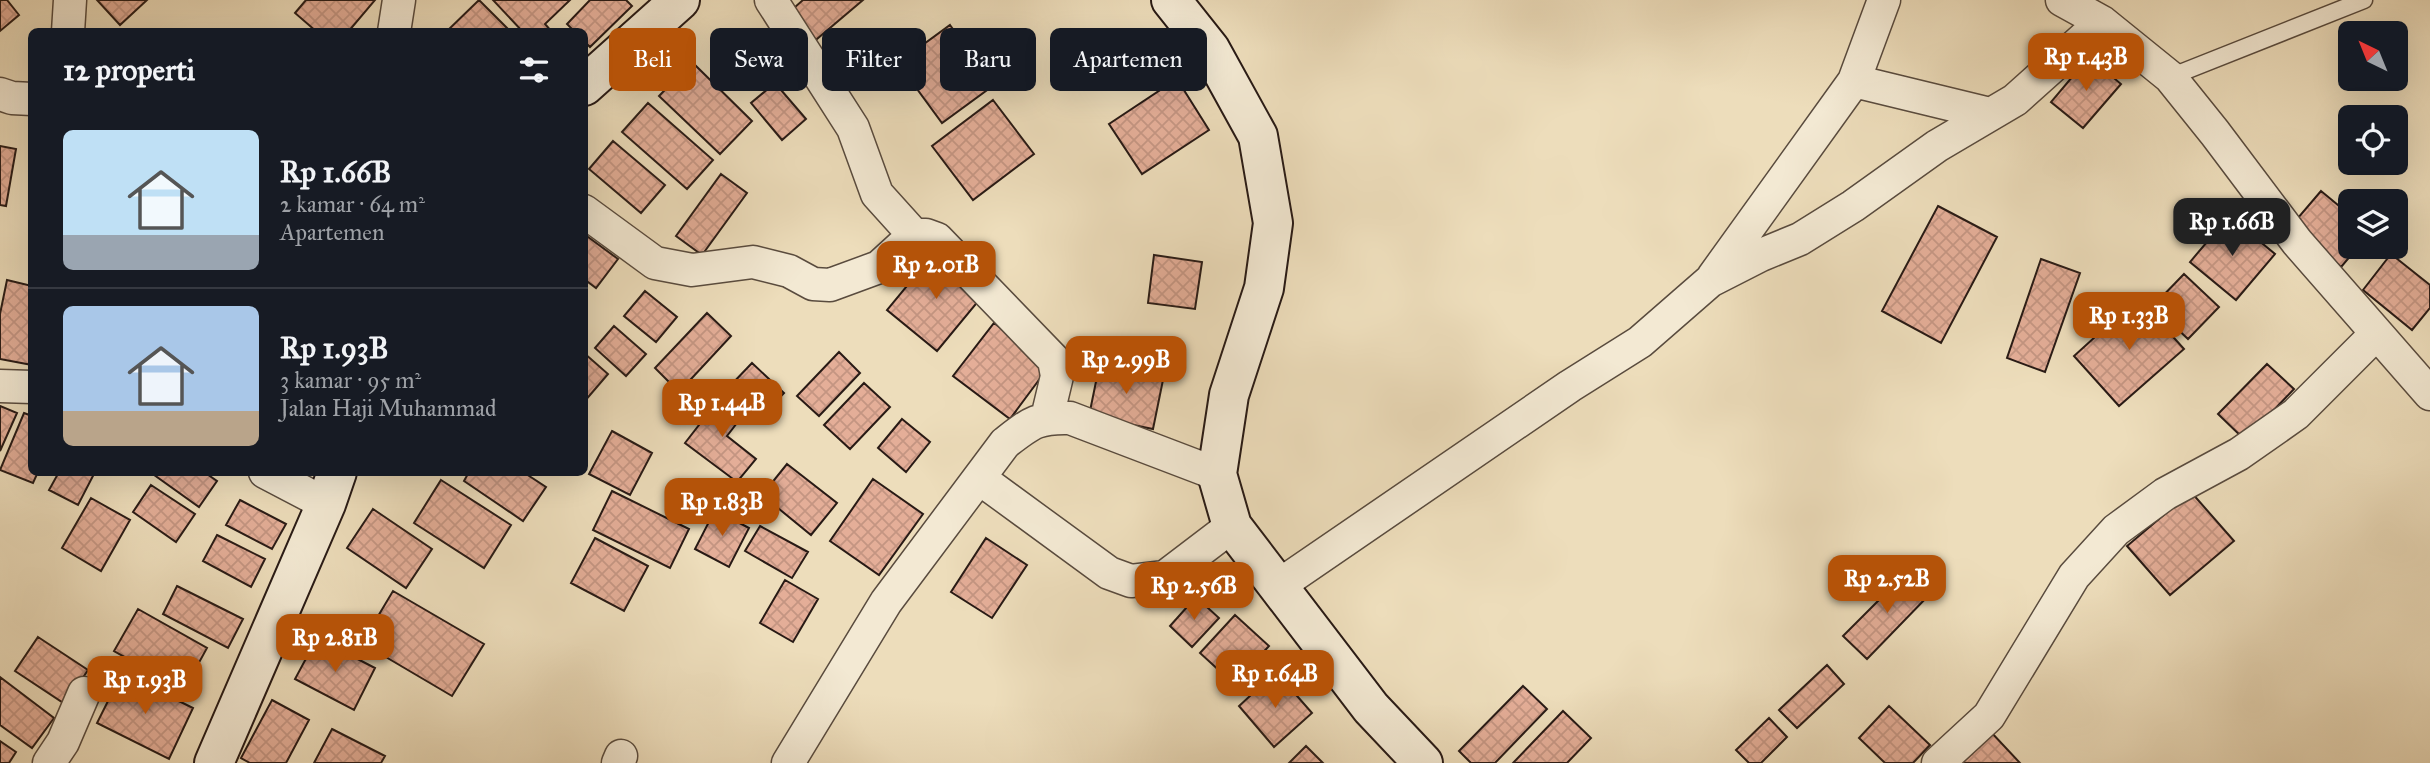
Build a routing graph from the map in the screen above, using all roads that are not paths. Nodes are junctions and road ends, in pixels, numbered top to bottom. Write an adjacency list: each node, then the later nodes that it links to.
1 (70, 0): 10 (street)
2 (399, 0): 11 (street)
3 (680, 0): 14 (street)
4 (771, 0): 19 (street)
5 (1171, 0): 26 (street)
6 (1884, 0): 13 (street)
7 (2062, 0): 9 (street)
8 (2364, 0): 12 (lane)
9 (2102, 22): 12 (street); 17 (street)
10 (68, 28)
11 (395, 28)
12 (2170, 77): 21 (street)
13 (1854, 81): 17 (street); 20 (street)
14 (588, 82)
15 (0, 94): 16 (street)
16 (28, 100)
17 (1990, 114): 20 (street)
18 (588, 214): 19 (street)
19 (914, 235): 25 (street)
20 (1710, 281): 31 (street)
21 (2376, 334): 24 (street); 37 (street)
22 (0, 386): 23 (street)
23 (28, 387)
24 (2430, 394)
25 (1047, 418): 26 (street); 28 (street)
26 (1217, 474): 30 (street)
27 (282, 476): 29 (street)
28 (979, 478): 30 (street); 35 (street)
29 (331, 488): 34 (street)
30 (1232, 526): 31 (street)
31 (1278, 586): 36 (street)
32 (84, 693): 33 (street)
33 (49, 763)
34 (214, 763)
35 (788, 763)
36 (1423, 763)
37 (1938, 763)

